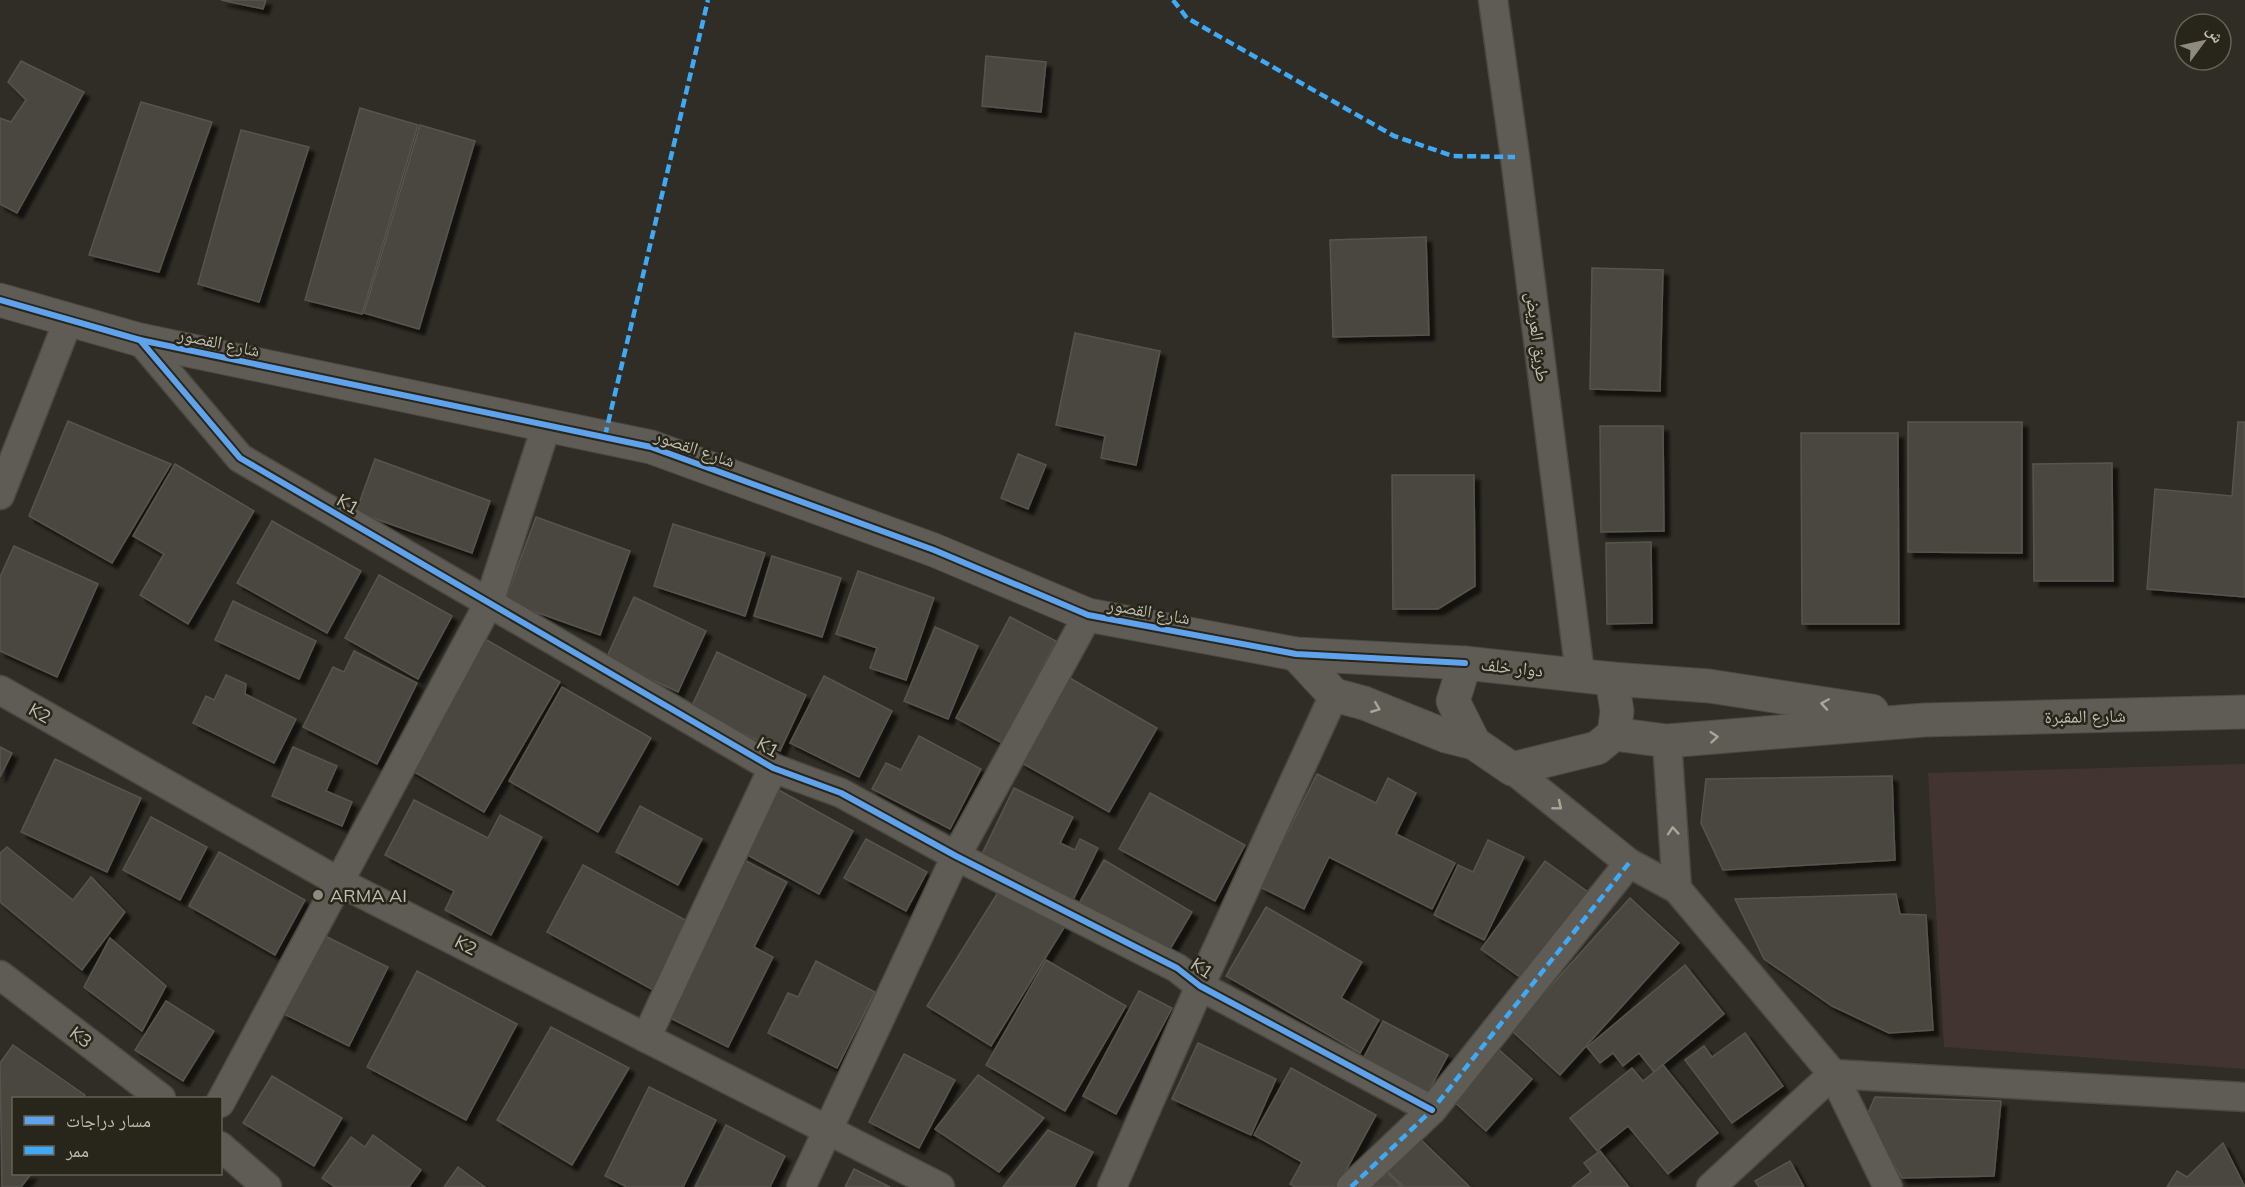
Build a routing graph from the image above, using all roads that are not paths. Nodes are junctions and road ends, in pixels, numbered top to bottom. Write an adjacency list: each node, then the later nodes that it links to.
1 (1493, 0): 11 (street, طريق العريض)
2 (0, 300): 3 (street, شارع القصور)
3 (68, 321): 4 (street, شارع القصور); 6 (street)
4 (140, 340): 5 (street, شارع القصور); 7 (street, K1)
5 (546, 427): 7 (street); 8 (street, شارع القصور)
6 (0, 495)
7 (489, 603): 20 (street, K1); 24 (street)
8 (1088, 615): 9 (street, شارع القصور); 22 (street)
9 (1296, 654): 10 (street, شارع القصور); 14 (street)
10 (1464, 663): 11 (street, دوار خلف); 19 (street, دوار خلف)
11 (1580, 674): 12 (street, دوار خلف)
12 (1612, 679): 16 (street, دوار خلف, one-way to 12); 17 (street)
13 (0, 690): 24 (street, K2)
14 (1334, 695): 19 (street, one-way to 19); 27 (street)
15 (2245, 712): 16 (street, شارع المقبرة)
16 (1924, 720): 18 (street, one-way to 16)
17 (1614, 734): 18 (street); 21 (street)
18 (1667, 741): 25 (street, one-way to 18)
19 (1474, 743): 21 (street, دوار خلف)
20 (773, 768): 22 (street, K1); 28 (street)
21 (1512, 769): 23 (street, one-way to 23)
22 (956, 856): 27 (street, K1); 34 (street)
23 (1629, 863): 25 (street); 33 (street)
24 (339, 882): 28 (street, K2); 32 (street)
25 (1677, 889): 29 (street)
26 (0, 975): 30 (street, K3)
27 (1200, 986): 33 (street, K1); 39 (street)
28 (646, 1038): 34 (street, K2)
29 (1833, 1074): 31 (street); 41 (street); 42 (street)
30 (160, 1097)
31 (2245, 1097)
32 (222, 1099)
33 (1432, 1110): 40 (street)
34 (830, 1130): 37 (street); 38 (street, K2)
35 (222, 1148): 36 (street)
36 (267, 1187)
37 (801, 1187)
38 (940, 1187)
39 (1112, 1187)
40 (1351, 1187)
41 (1711, 1187)
42 (1888, 1187)

